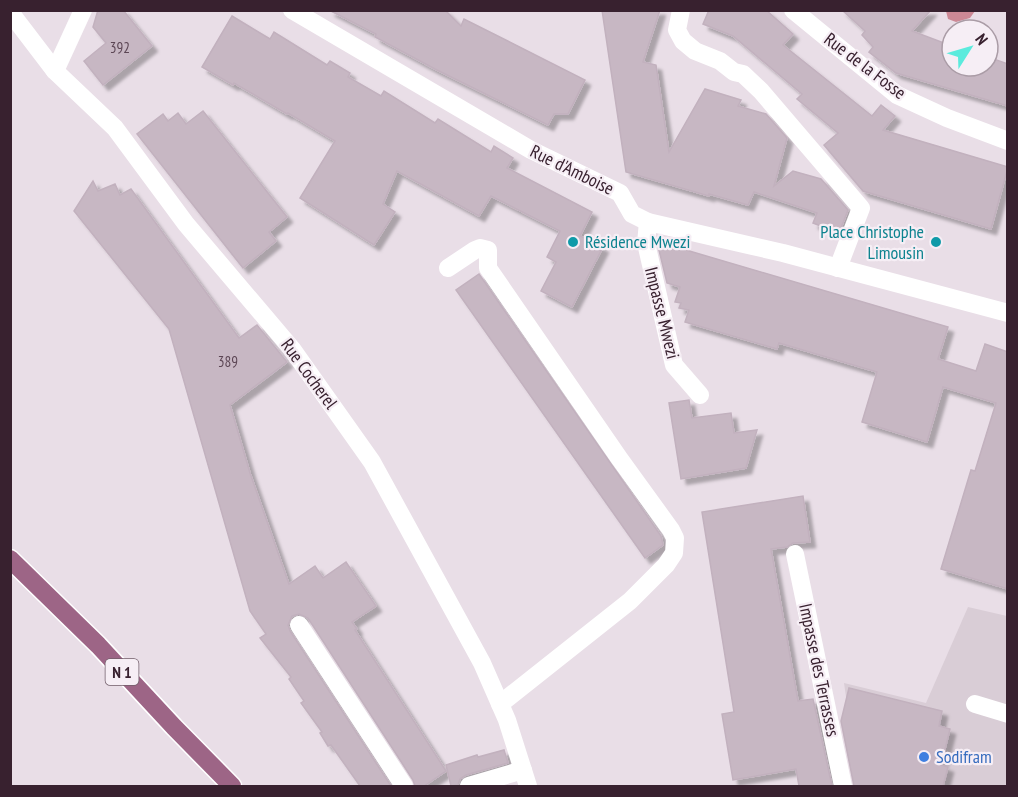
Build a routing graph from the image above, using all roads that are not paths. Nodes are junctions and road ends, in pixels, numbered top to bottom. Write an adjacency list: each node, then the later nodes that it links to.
1 (83, 10): 6 (street)
2 (292, 10): 8 (street, Rue d'Amboise)
3 (681, 10): 10 (street)
4 (793, 10): 7 (street, Rue de la Fosse)
5 (10, 12): 6 (street, Rue Cocherel)
6 (55, 71): 16 (street, Rue Cocherel)
7 (1008, 141)
8 (648, 222): 10 (street, Rue d'Amboise); 12 (street, Impasse Mwezi)
9 (448, 268): 16 (street)
10 (838, 268): 11 (street, Rue d'Amboise)
11 (1008, 313)
12 (700, 395)
13 (795, 554): 23 (street, Impasse des Terrasses)
14 (10, 559): 20 (main road, N 1)
15 (299, 625): 21 (street)
16 (500, 704): 19 (street, Rue Cocherel)
17 (975, 704): 18 (street)
18 (1008, 714)
19 (526, 778): 22 (street)
20 (232, 786)
21 (404, 786)
22 (469, 786)
23 (843, 786)

